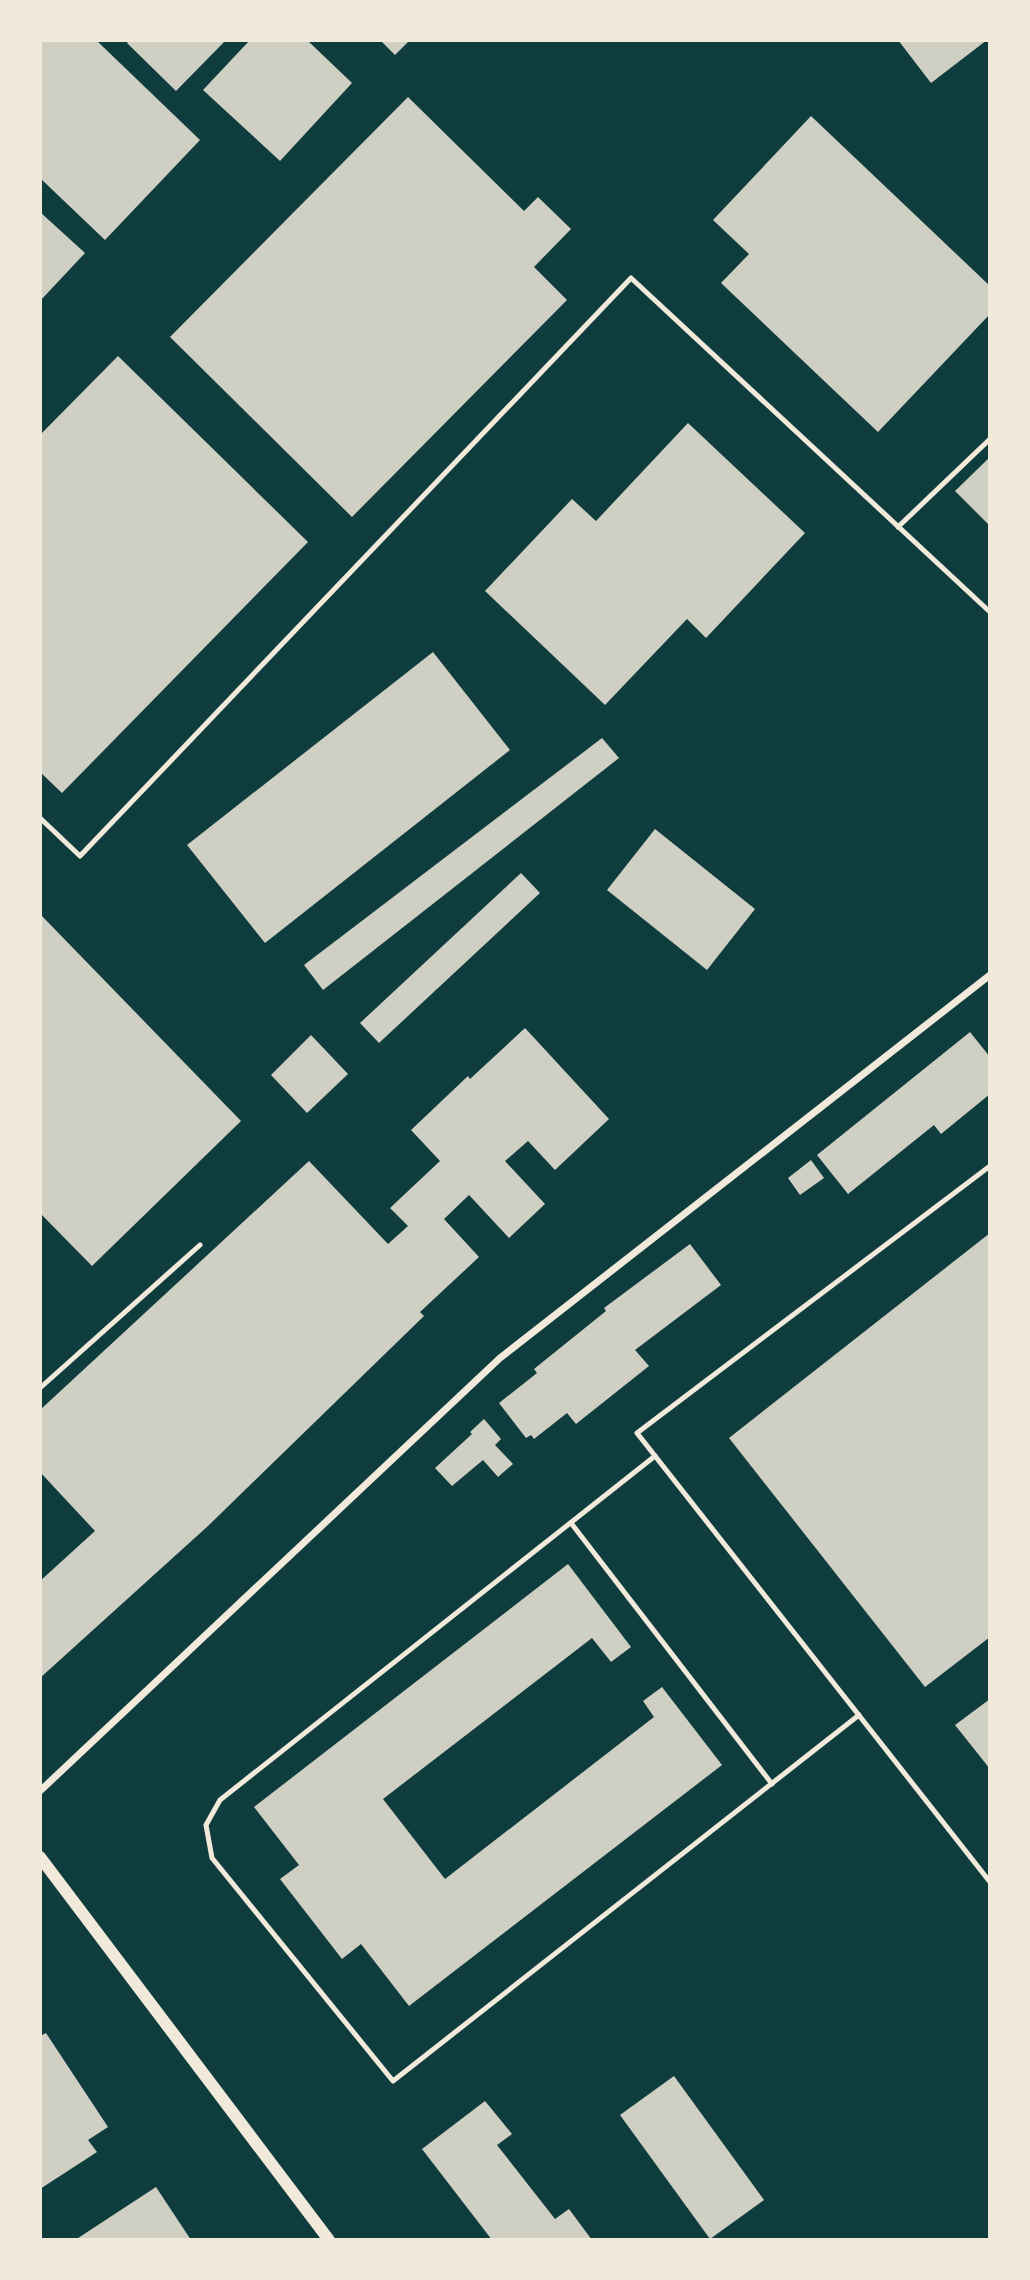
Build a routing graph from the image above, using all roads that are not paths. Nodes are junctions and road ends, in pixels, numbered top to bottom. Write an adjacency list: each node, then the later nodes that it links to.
1 (990, 439): 2 (lane)
2 (898, 527): 3 (lane); 4 (lane)
3 (990, 612)
4 (40, 818)
5 (990, 975): 13 (street)
6 (990, 1166): 9 (lane)
7 (200, 1245): 8 (lane)
8 (40, 1388)
9 (655, 1456): 10 (lane); 11 (lane)
10 (571, 1523): 12 (lane); 12 (lane)
11 (859, 1715): 12 (lane); 15 (lane)
12 (772, 1784)
13 (40, 1791)
14 (40, 1857): 16 (street)
15 (990, 1882)
16 (328, 2240)

